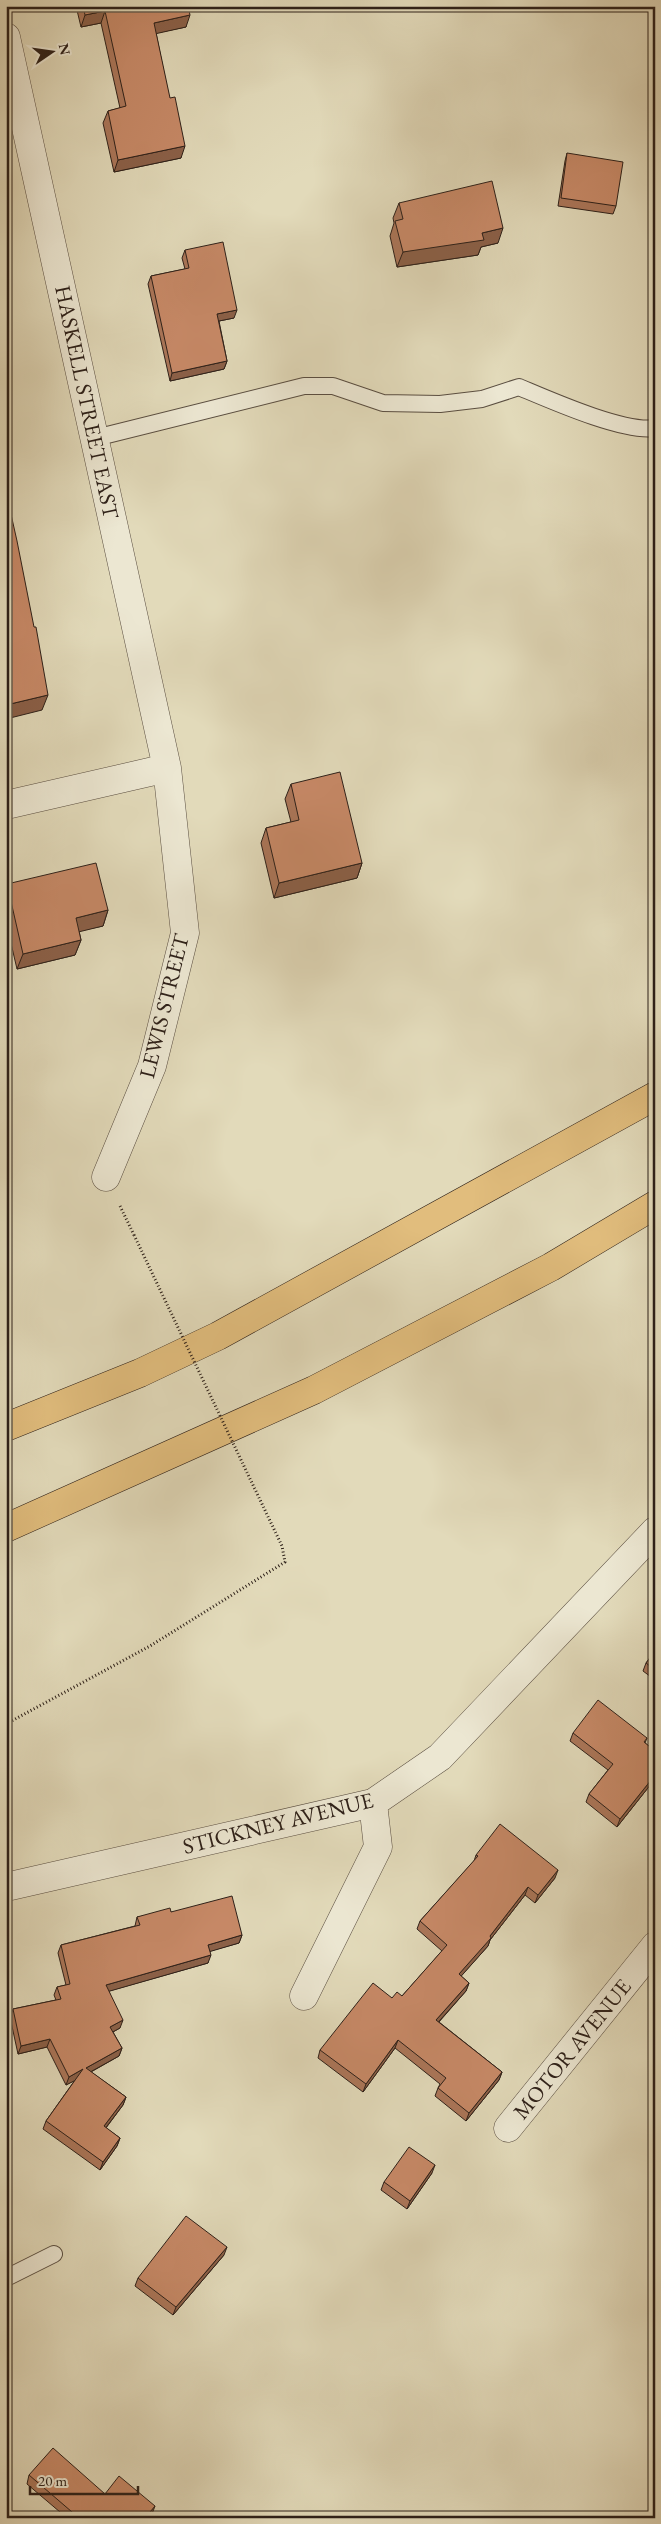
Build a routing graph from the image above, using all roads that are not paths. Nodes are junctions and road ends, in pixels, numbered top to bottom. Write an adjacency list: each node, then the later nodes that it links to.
1 (6, 37): 3 (street, HASKELL STREET EAST)
2 (655, 428): 3 (lane)
3 (95, 438): 4 (street, HASKELL STREET EAST)
4 (167, 768): 5 (street); 7 (street, LEWIS STREET)
5 (6, 805)
6 (655, 1096): 9 (highway)
7 (106, 1177)
8 (655, 1205): 10 (highway)
9 (6, 1427)
10 (6, 1528)
11 (655, 1531): 12 (street, STICKNEY AVENUE)
12 (373, 1804): 13 (street, STICKNEY AVENUE); 15 (street)
13 (6, 1887)
14 (655, 1946): 16 (street, MOTOR AVENUE)
15 (304, 1996)
16 (508, 2128)
17 (54, 2254): 18 (lane)
18 (6, 2278)

